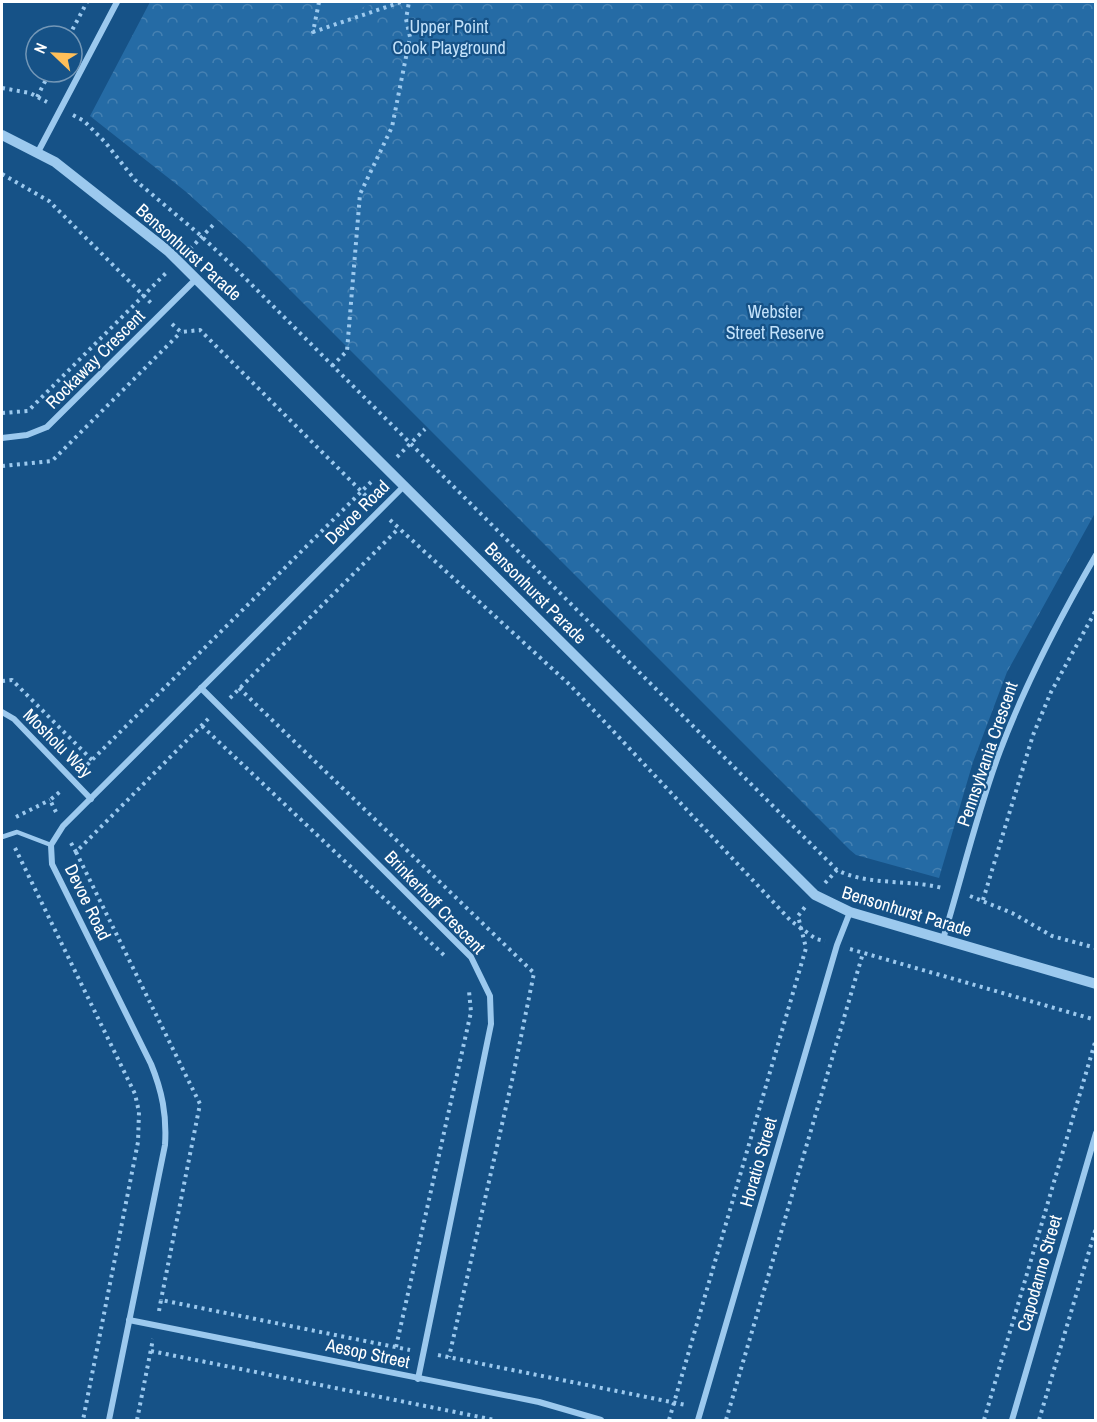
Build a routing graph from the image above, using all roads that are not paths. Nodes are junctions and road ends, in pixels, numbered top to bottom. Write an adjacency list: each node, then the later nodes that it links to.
1 (117, 2): 3 (street)
2 (2, 135): 3 (street, Bensonhurst Parade)
3 (38, 152): 4 (street, Bensonhurst Parade)
4 (197, 278): 5 (street, Rockaway Crescent); 6 (street, Bensonhurst Parade)
5 (2, 438)
6 (405, 485): 8 (street, Devoe Road); 13 (street, Bensonhurst Parade)
7 (1095, 555): 14 (street, Pennsylvania Crescent)
8 (201, 688): 10 (street, Devoe Road); 18 (street, Brinkerhoff Crescent)
9 (2, 712): 10 (street, Mosholu Way)
10 (91, 799): 12 (street, Devoe Road)
11 (2, 837): 12 (lane)
12 (51, 845): 17 (street, Devoe Road)
13 (850, 912): 14 (street, Bensonhurst Parade); 21 (street, Horatio Street)
14 (943, 939): 15 (street, Bensonhurst Parade)
15 (1095, 984)
16 (1095, 1133): 22 (street, Capodanno Street)
17 (129, 1320): 18 (street, Aesop Street); 19 (street, Devoe Road)
18 (418, 1378): 20 (street, Aesop Street)
19 (109, 1420)
20 (601, 1420)
21 (699, 1420)
22 (1012, 1420)

